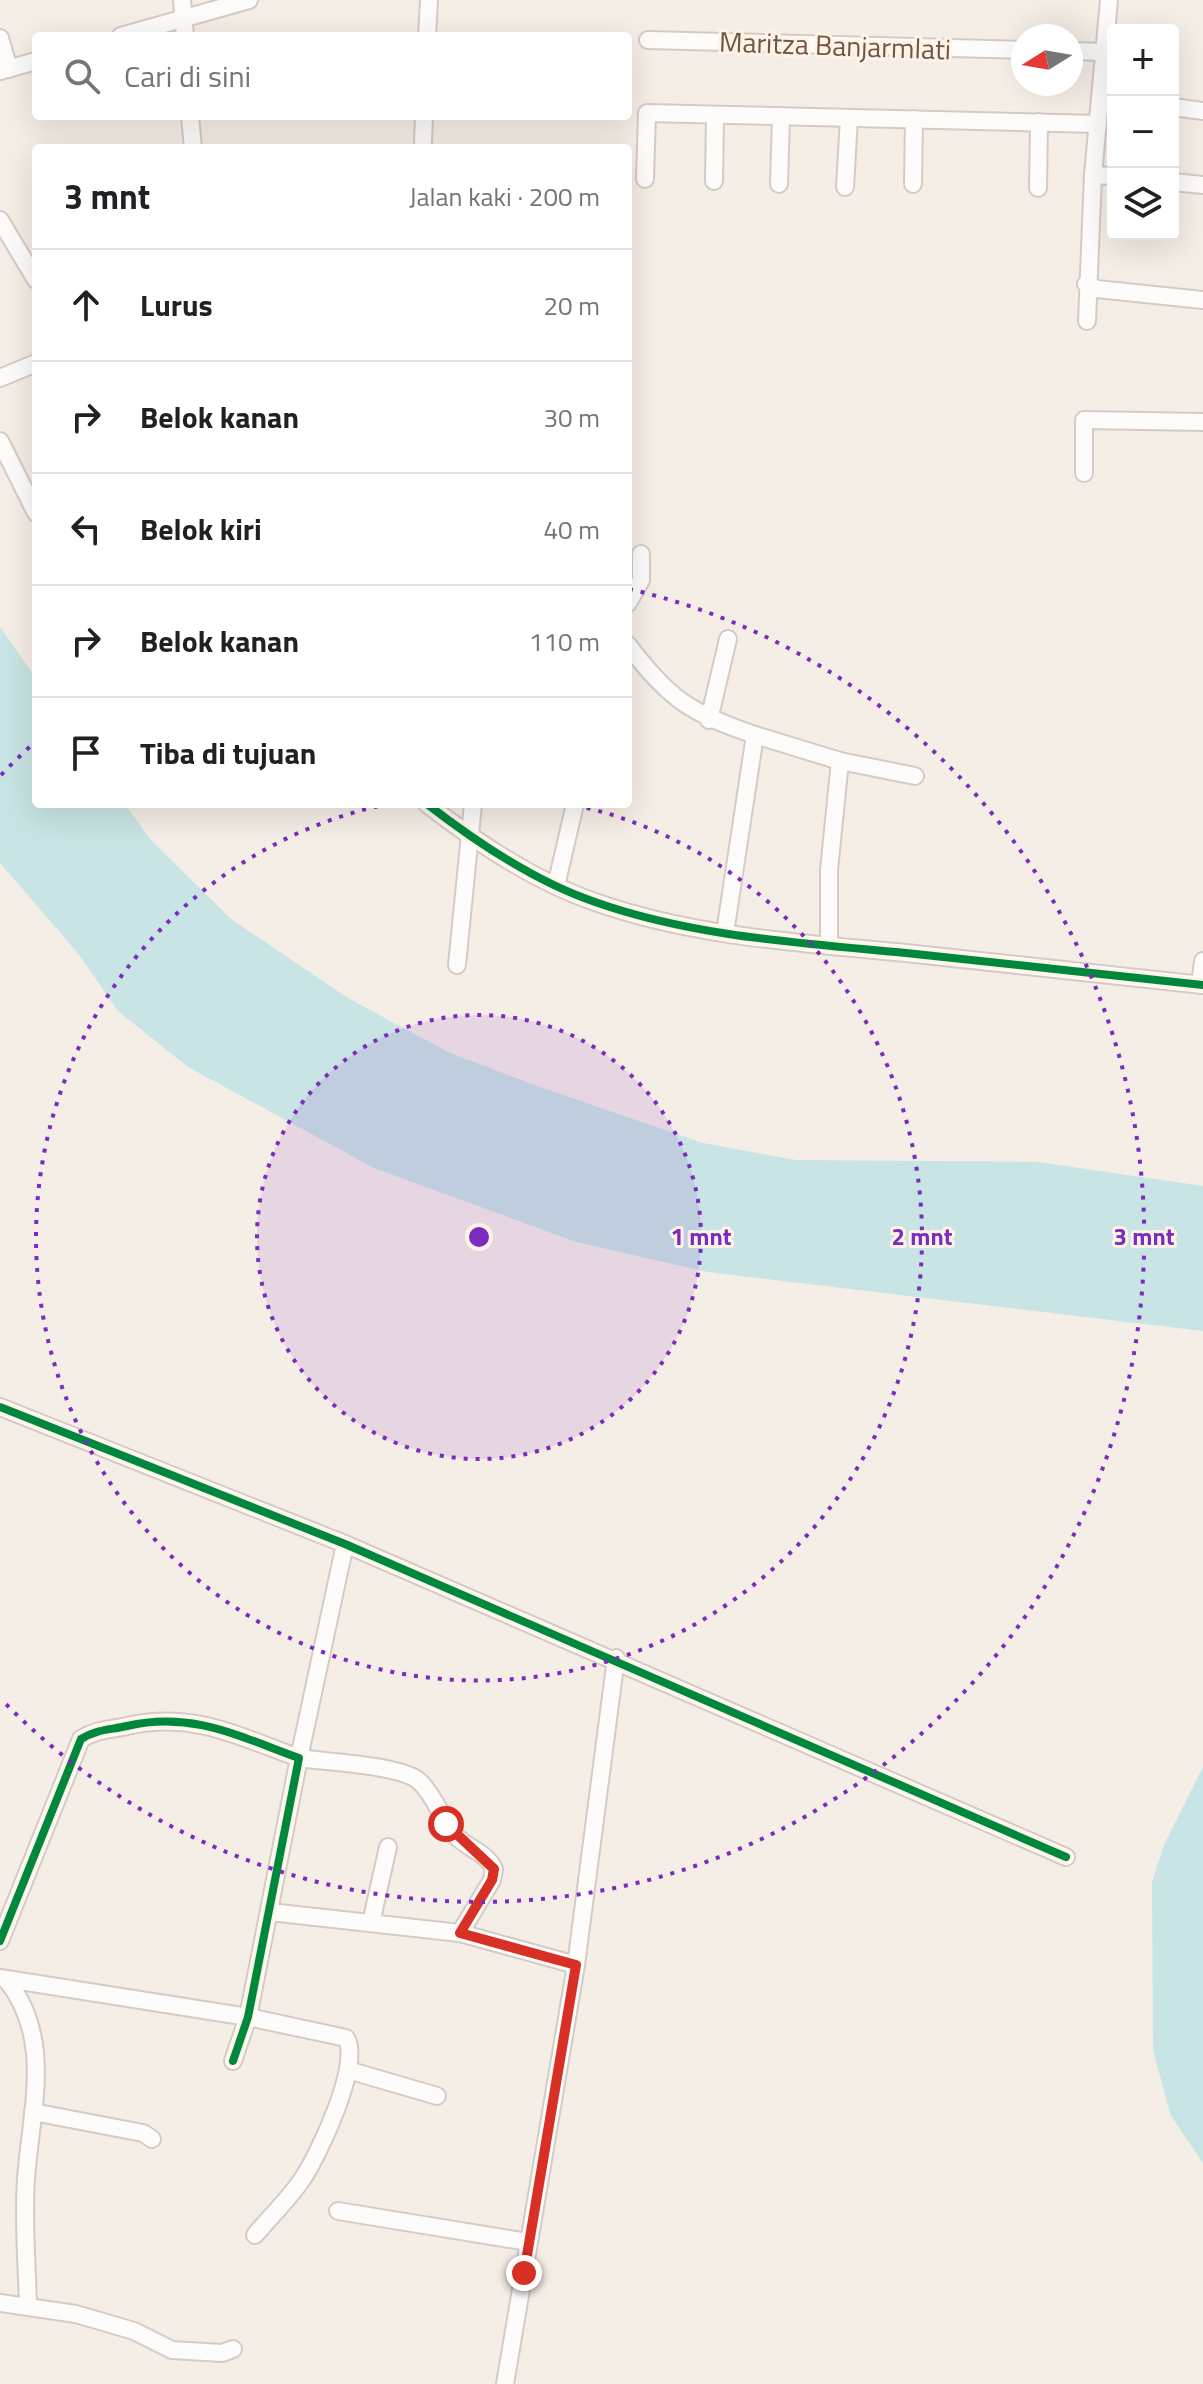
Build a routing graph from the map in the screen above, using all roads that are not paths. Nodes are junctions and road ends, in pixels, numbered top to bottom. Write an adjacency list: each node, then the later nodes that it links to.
1 (182, 0): 5 (street)
2 (249, 0): 5 (street)
3 (429, 0): 8 (street)
4 (1109, 0): 13 (street)
5 (184, 17): 6 (street); 7 (street)
6 (134, 32)
7 (185, 32)
8 (427, 32)
9 (0, 38): 15 (street)
10 (648, 40): 11 (street, Maritza Banjarmlati)
11 (1011, 50)
12 (1083, 51): 13 (street)
13 (1104, 52): 16 (street)
14 (32, 62): 15 (street)
15 (5, 70)
16 (1106, 99): 26 (street)
17 (1179, 108): 18 (street)
18 (1203, 111)
19 (715, 115): 20 (street); 31 (street); 32 (street)
20 (781, 116): 21 (street); 34 (street)
21 (849, 118): 22 (street); 37 (street)
22 (914, 119): 25 (street); 35 (street)
23 (190, 120): 28 (street)
24 (424, 120): 27 (street)
25 (1039, 122): 26 (street); 38 (street)
26 (1098, 124): 29 (street)
27 (423, 142)
28 (193, 144)
29 (1093, 175): 30 (street); 41 (street)
30 (1107, 176)
31 (645, 179)
32 (714, 181)
33 (1179, 183): 36 (street)
34 (779, 184)
35 (913, 184)
36 (1203, 185)
37 (845, 187)
38 (1038, 188)
39 (0, 220): 40 (street)
40 (32, 273)
41 (1086, 284): 42 (street); 43 (street)
42 (1203, 300)
43 (1087, 321)
44 (32, 365): 45 (street)
45 (0, 378)
46 (1203, 422): 48 (street)
47 (0, 441): 49 (street)
48 (1084, 473)
49 (32, 505)
50 (641, 554): 51 (street)
51 (632, 596)
52 (728, 639): 54 (street)
53 (632, 650): 54 (street)
54 (709, 720): 55 (street)
55 (755, 735): 56 (street); 63 (street)
56 (840, 761): 57 (street); 64 (street)
57 (915, 776)
58 (433, 808): 61 (street)
59 (472, 808): 61 (street)
60 (574, 808): 62 (street)
61 (469, 834): 62 (street); 66 (street)
62 (556, 886): 63 (street)
63 (725, 933): 64 (street)
64 (829, 946): 67 (street)
65 (1203, 961): 67 (street)
66 (457, 965)
67 (1202, 985)
68 (0, 1407): 69 (street)
69 (345, 1544): 70 (street); 71 (street)
70 (616, 1658): 73 (street); 78 (street)
71 (299, 1758): 74 (street); 76 (street); 77 (street)
72 (388, 1847): 75 (street)
73 (1066, 1857)
74 (270, 1912): 75 (street); 80 (street)
75 (371, 1923): 76 (street)
76 (460, 1933): 78 (street)
77 (0, 1941)
78 (576, 1965): 88 (street)
79 (3, 1978): 80 (street); 84 (street)
80 (248, 2017): 81 (street); 82 (street)
81 (233, 2061)
82 (348, 2070): 83 (street); 87 (street)
83 (437, 2096)
84 (33, 2112): 85 (street); 90 (street)
85 (152, 2139)
86 (338, 2211): 88 (street)
87 (255, 2235)
88 (528, 2242): 92 (street)
89 (0, 2303): 90 (street)
90 (28, 2307): 91 (street)
91 (233, 2349)
92 (505, 2384)

